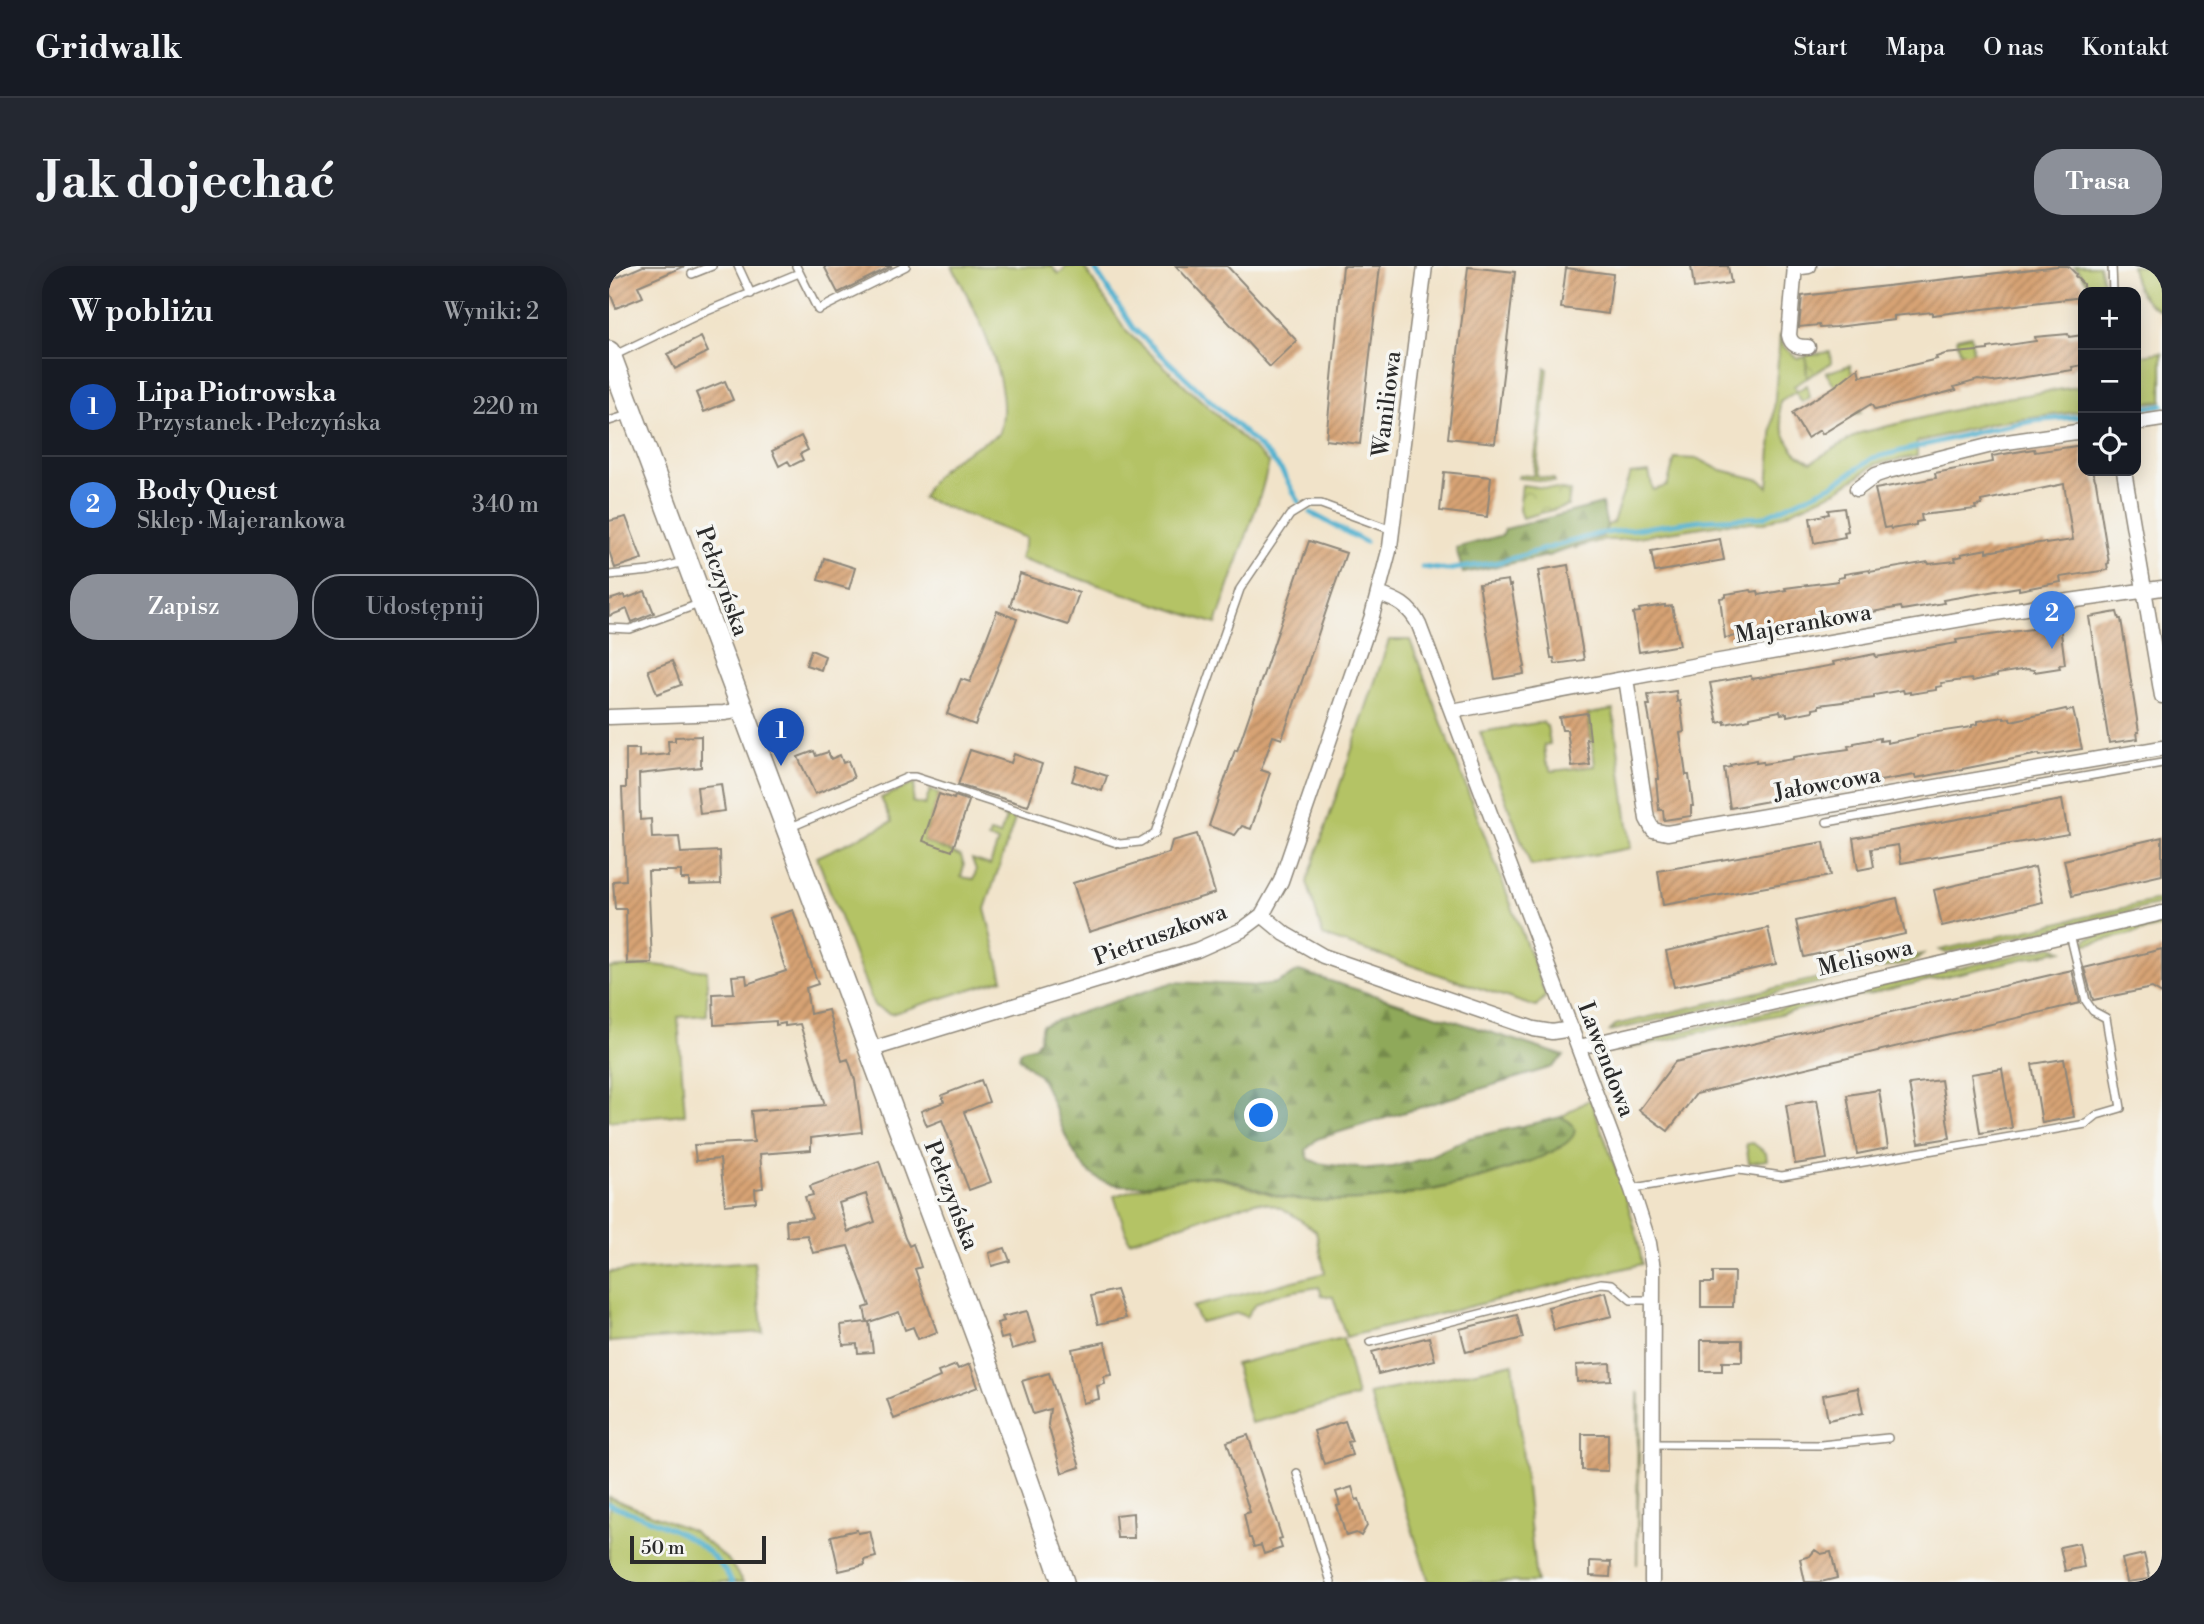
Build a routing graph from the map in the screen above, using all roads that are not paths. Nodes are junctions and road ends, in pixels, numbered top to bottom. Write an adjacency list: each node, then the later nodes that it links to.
1 (712, 266): 8 (lane)
2 (738, 266): 10 (lane)
3 (906, 266): 7 (lane)
4 (1425, 266): 20 (street, Waniliowa)
5 (2112, 266): 9 (lane)
6 (1800, 267): 11 (street)
7 (798, 270): 10 (lane)
8 (692, 274)
9 (2113, 287)
10 (751, 294): 12 (lane)
11 (1808, 347)
12 (610, 355): 13 (main road, Pełczyńska)
13 (632, 414): 15 (lane); 21 (main road, Pełczyńska)
14 (2162, 419): 16 (street)
15 (609, 421)
16 (2141, 422)
17 (2078, 431): 19 (street)
18 (2126, 476): 24 (street)
19 (1857, 489)
20 (1393, 530): 25 (street, Waniliowa); 36 (lane)
21 (687, 561): 22 (lane); 26 (main road, Pełczyńska)
22 (609, 575)
23 (2162, 588): 24 (street, Majerankowa)
24 (2145, 590): 28 (street, Majerankowa); 29 (street)
25 (1378, 594): 31 (street, Lawendowa); 38 (street, Waniliowa)
26 (703, 603): 27 (lane); 30 (main road, Pełczyńska)
27 (609, 628)
28 (1626, 678): 31 (street, Majerankowa); 33 (street, Jałowcowa)
29 (2162, 696)
30 (742, 710): 32 (street); 36 (main road, Pełczyńska)
31 (1452, 711): 40 (street, Lawendowa)
32 (609, 717)
33 (2162, 748)
34 (2162, 764): 35 (lane)
35 (1827, 822)
36 (787, 829): 42 (main road, Pełczyńska)
37 (2162, 913): 39 (street, Melisowa)
38 (1262, 915): 40 (street, Pietruszkowa); 42 (street, Pietruszkowa)
39 (2070, 934): 41 (street, Melisowa); 43 (lane)
40 (1572, 1029): 41 (street, Lawendowa)
41 (1579, 1047): 43 (street, Lawendowa)
42 (869, 1050): 49 (main road, Pełczyńska)
43 (1632, 1190): 44 (street, Lawendowa)
44 (1654, 1300): 45 (lane); 47 (street, Lawendowa)
45 (1370, 1342)
46 (1888, 1437): 47 (lane)
47 (1653, 1444): 51 (street, Lawendowa)
48 (1297, 1473): 50 (lane)
49 (1063, 1582)
50 (1331, 1582)
51 (1652, 1582)

